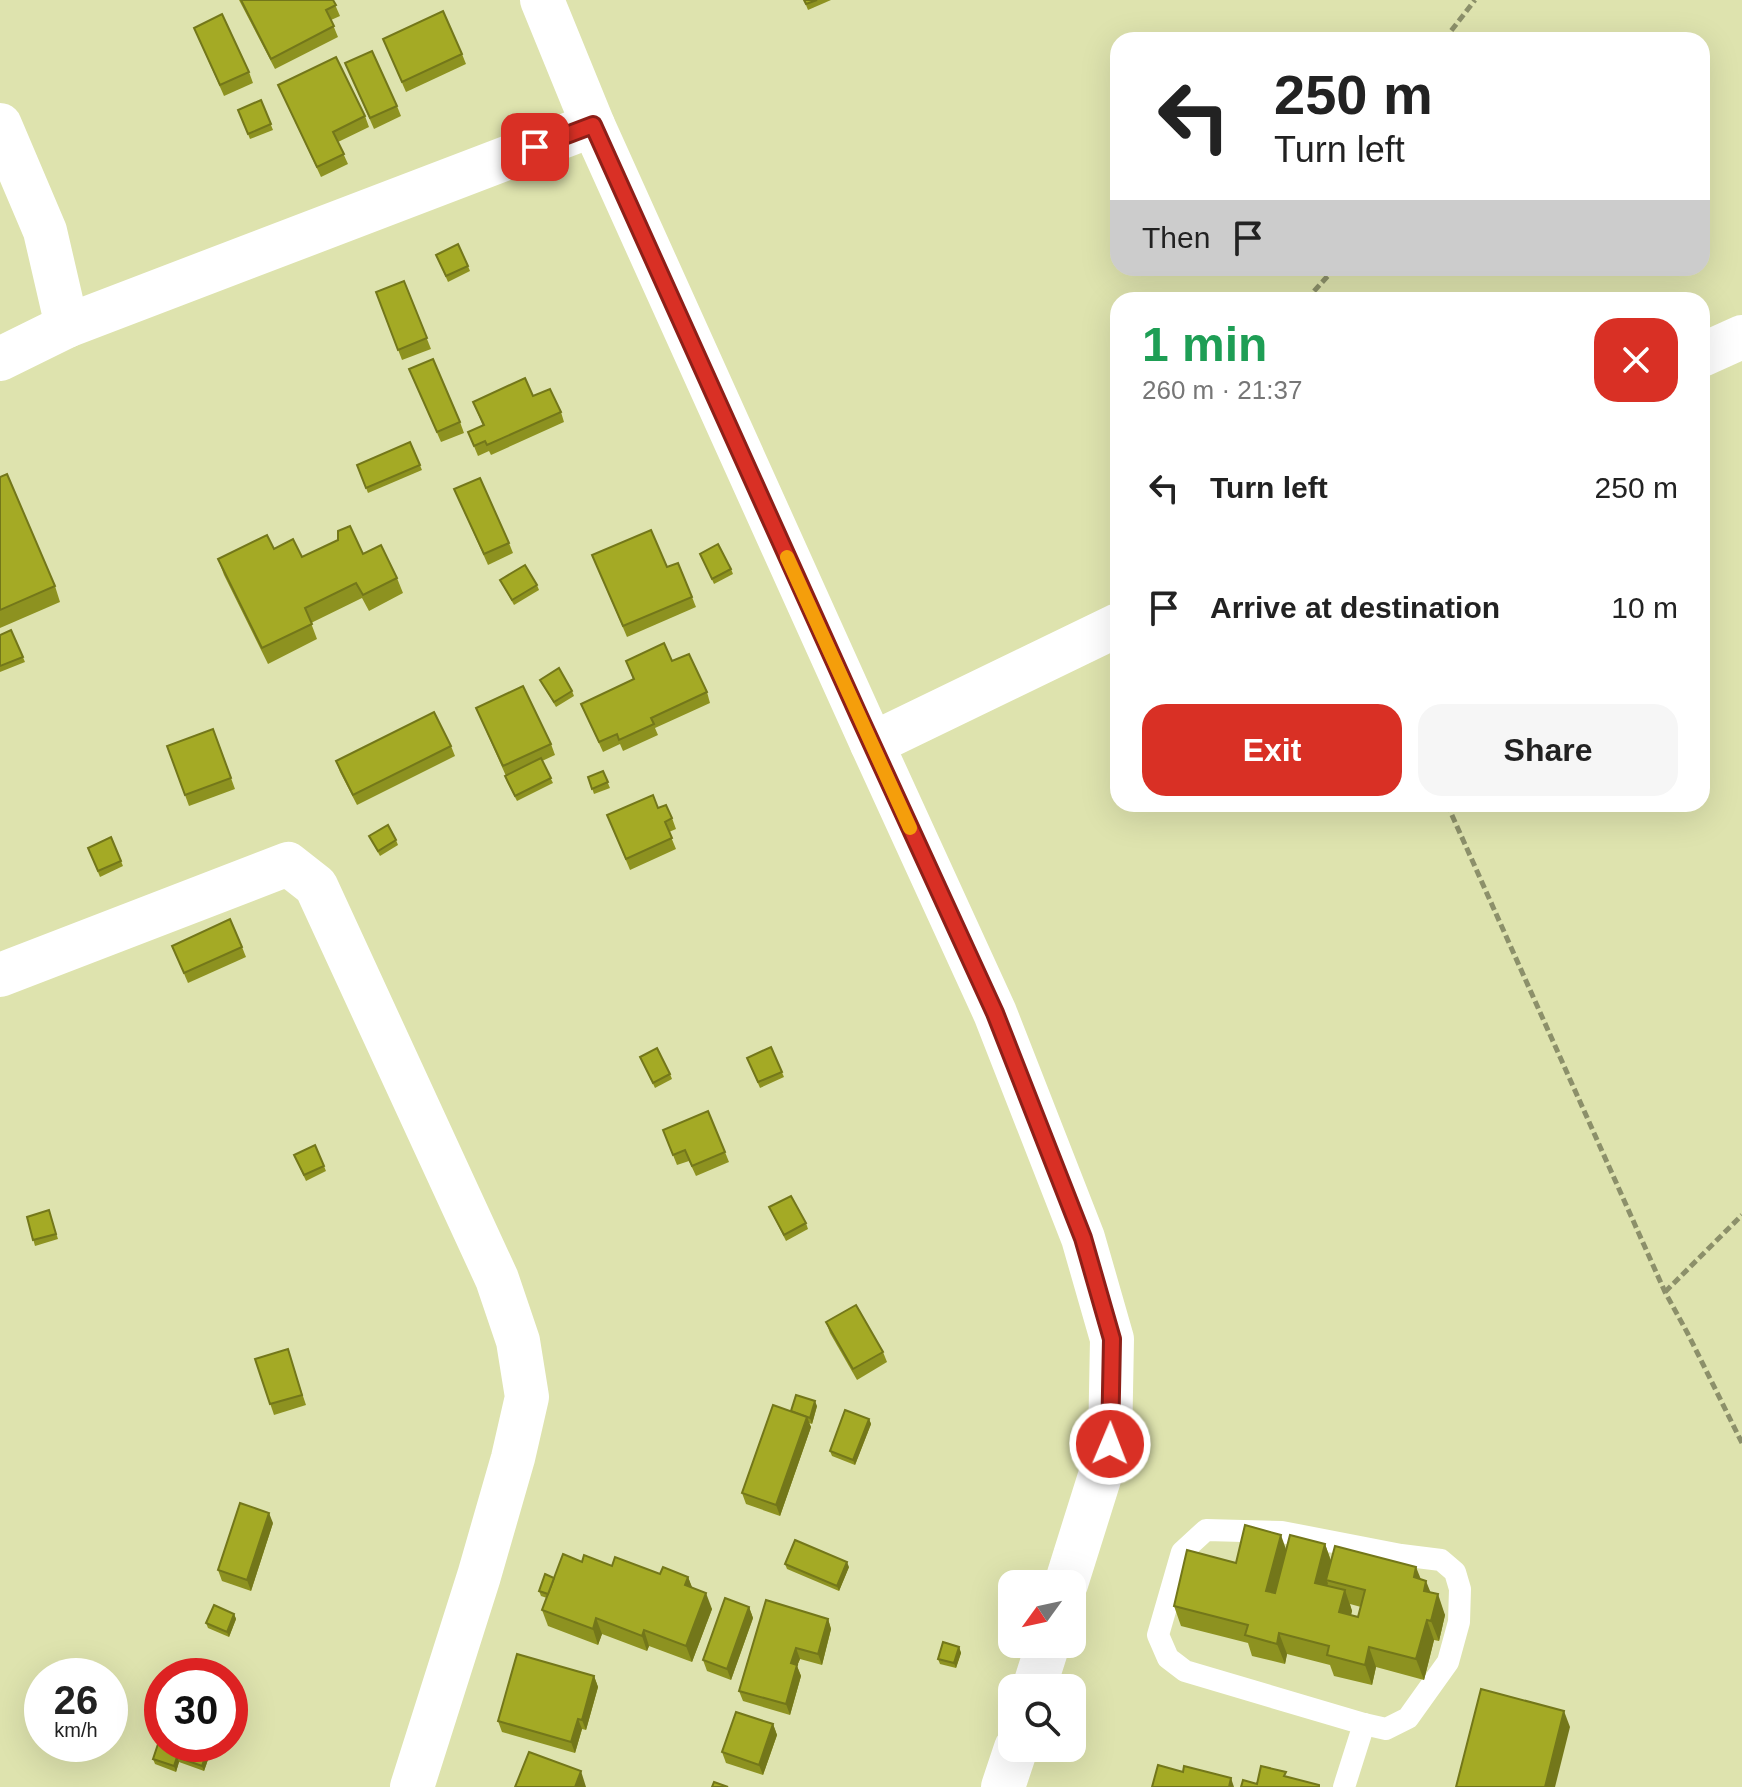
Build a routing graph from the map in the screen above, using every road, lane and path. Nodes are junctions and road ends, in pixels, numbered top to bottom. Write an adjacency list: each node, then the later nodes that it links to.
1 (542, 0): 5 (street)
2 (1475, 0): 3 (path)
3 (1450, 32)
4 (0, 125): 8 (street)
5 (593, 125): 8 (street); 13 (street)
6 (1328, 276): 7 (path)
7 (1313, 292)
8 (67, 326): 11 (street)
9 (1742, 337): 10 (street)
10 (1710, 351)
11 (0, 359)
12 (1110, 629): 13 (street)
13 (872, 744): 19 (street)
14 (1451, 812): 17 (path)
15 (0, 975): 22 (street)
16 (1742, 1215): 17 (path)
17 (1665, 1292): 18 (path)
18 (1742, 1443)
19 (1070, 1570)
20 (1364, 1724): 20 (lane); 24 (lane)
21 (1011, 1762): 23 (street)
22 (412, 1787)
23 (1003, 1787)
24 (1344, 1787)

